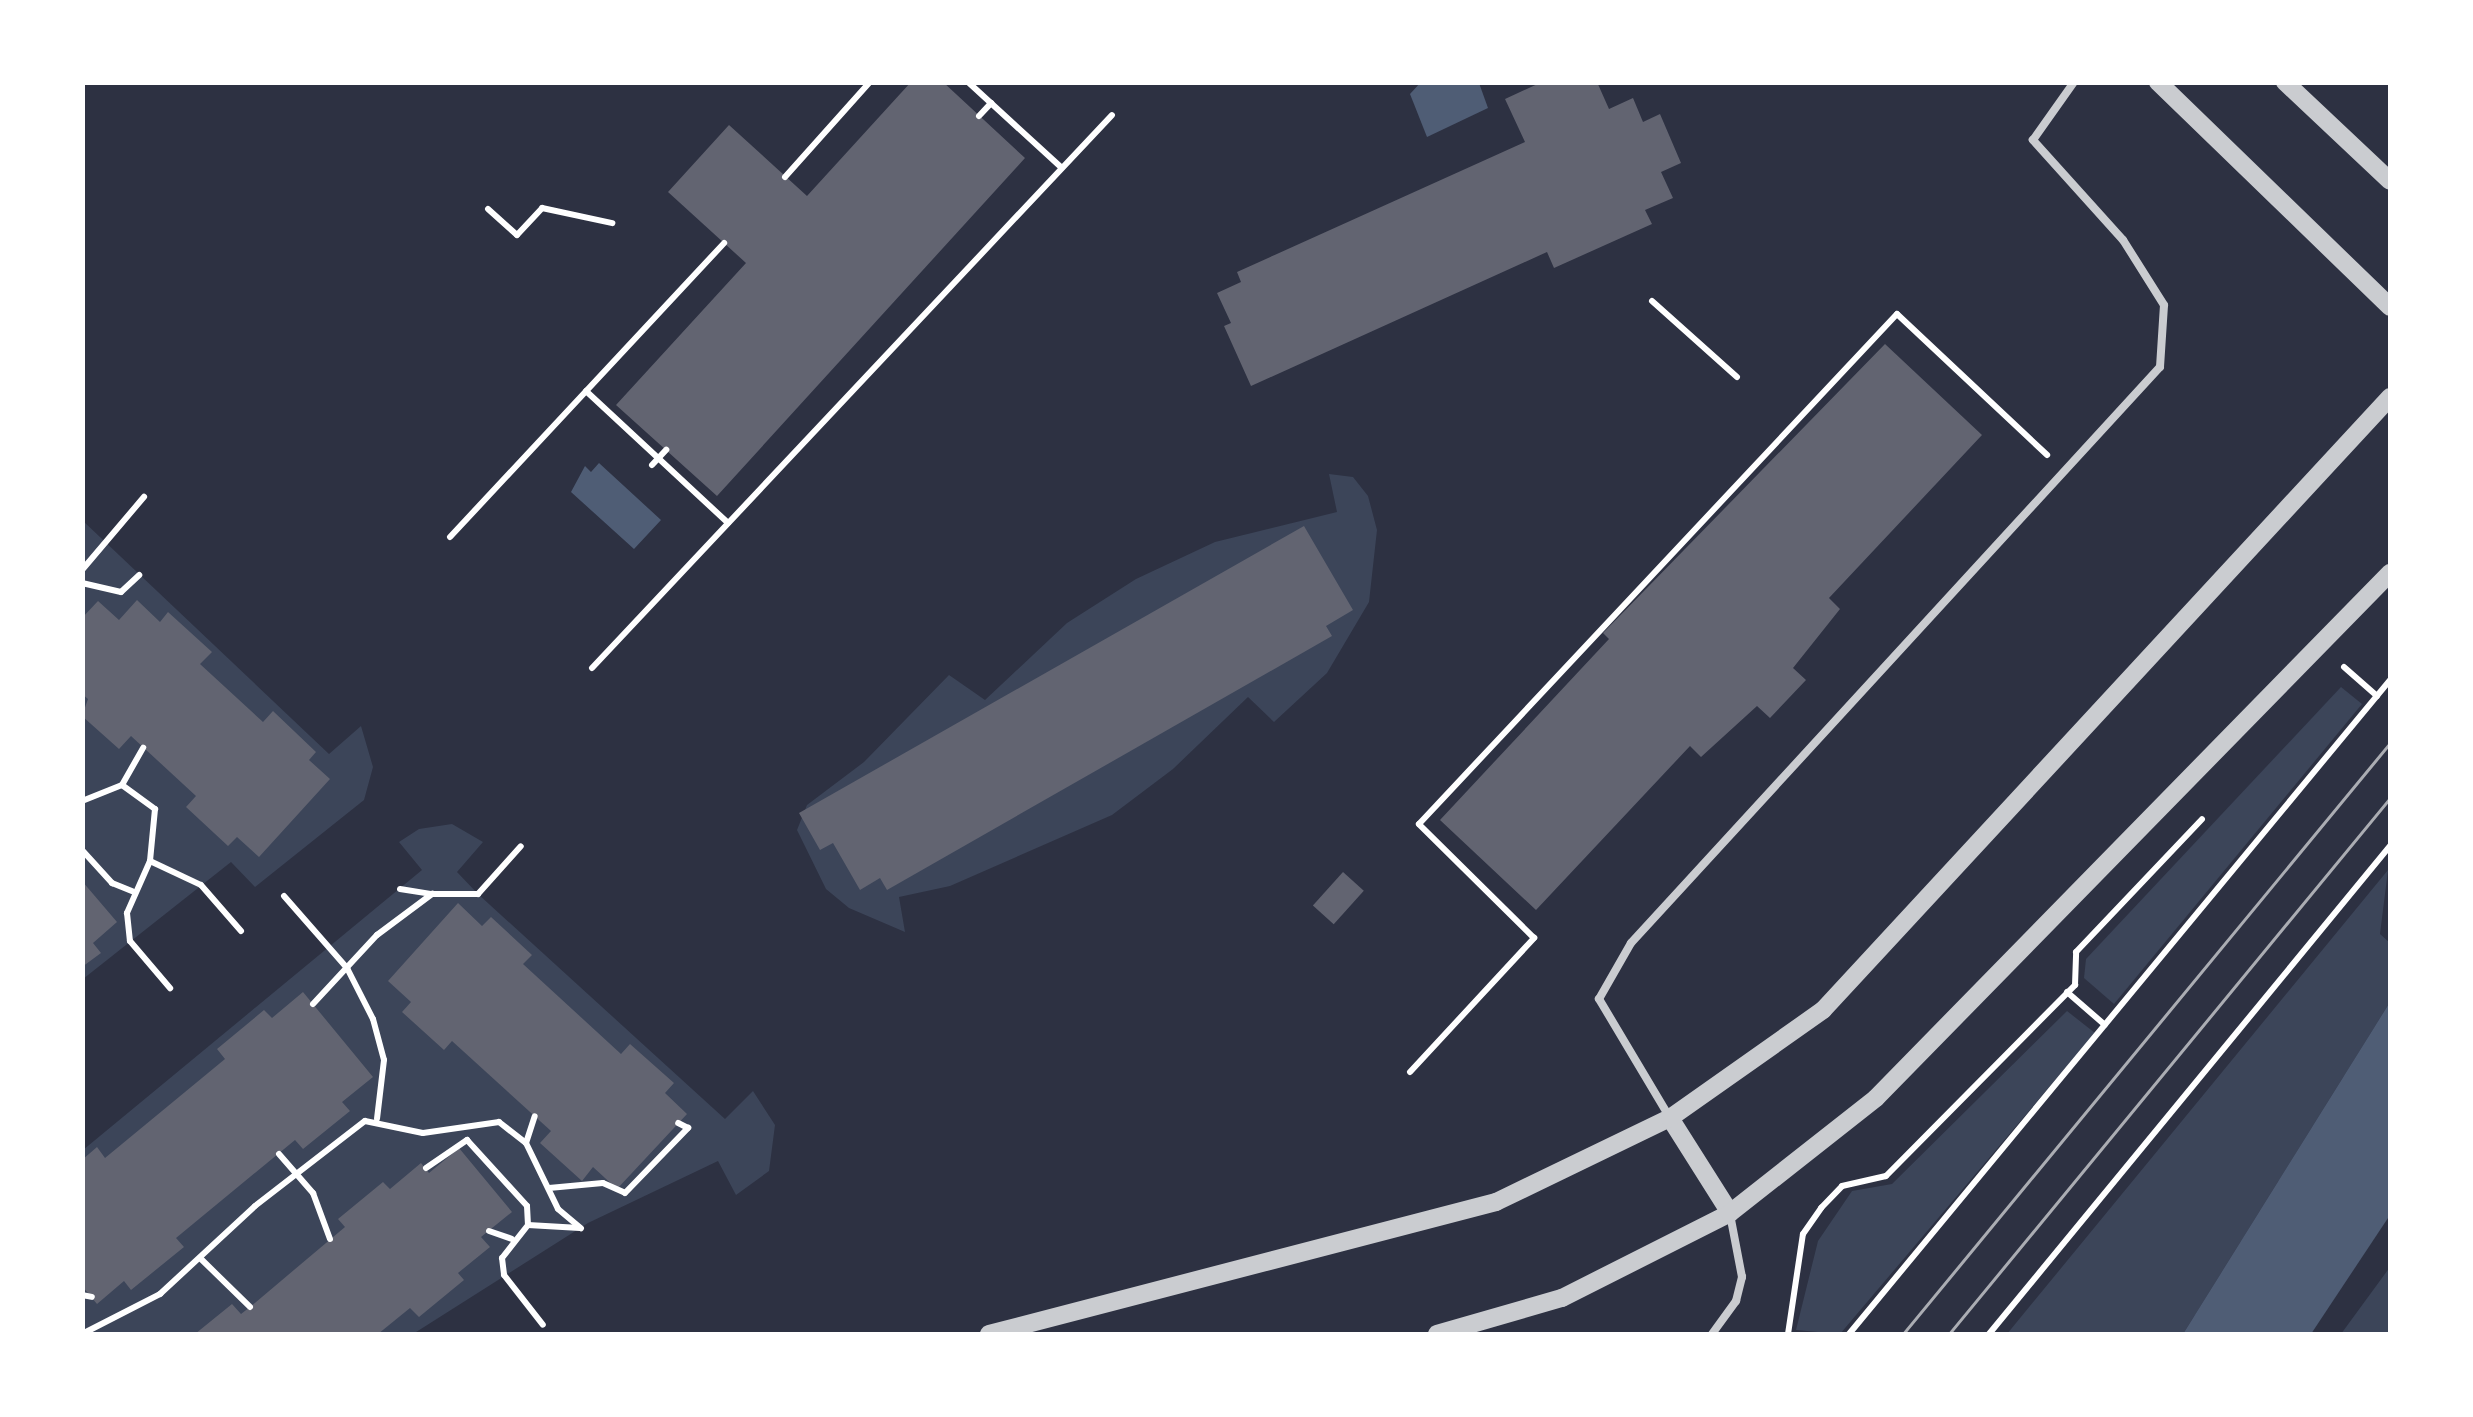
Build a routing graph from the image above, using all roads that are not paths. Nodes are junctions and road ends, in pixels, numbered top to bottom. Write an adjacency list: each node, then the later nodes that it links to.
1 (2074, 82): 8 (lane)
2 (2158, 82): 5 (street)
3 (2285, 82): 4 (street)
4 (2390, 180)
5 (2390, 307)
6 (2390, 396): 8 (street)
7 (2390, 574): 9 (street)
8 (1670, 1118): 9 (street); 10 (street)
9 (1730, 1213): 11 (street); 12 (lane)
10 (988, 1334)
11 (1437, 1334)
12 (1712, 1334)

